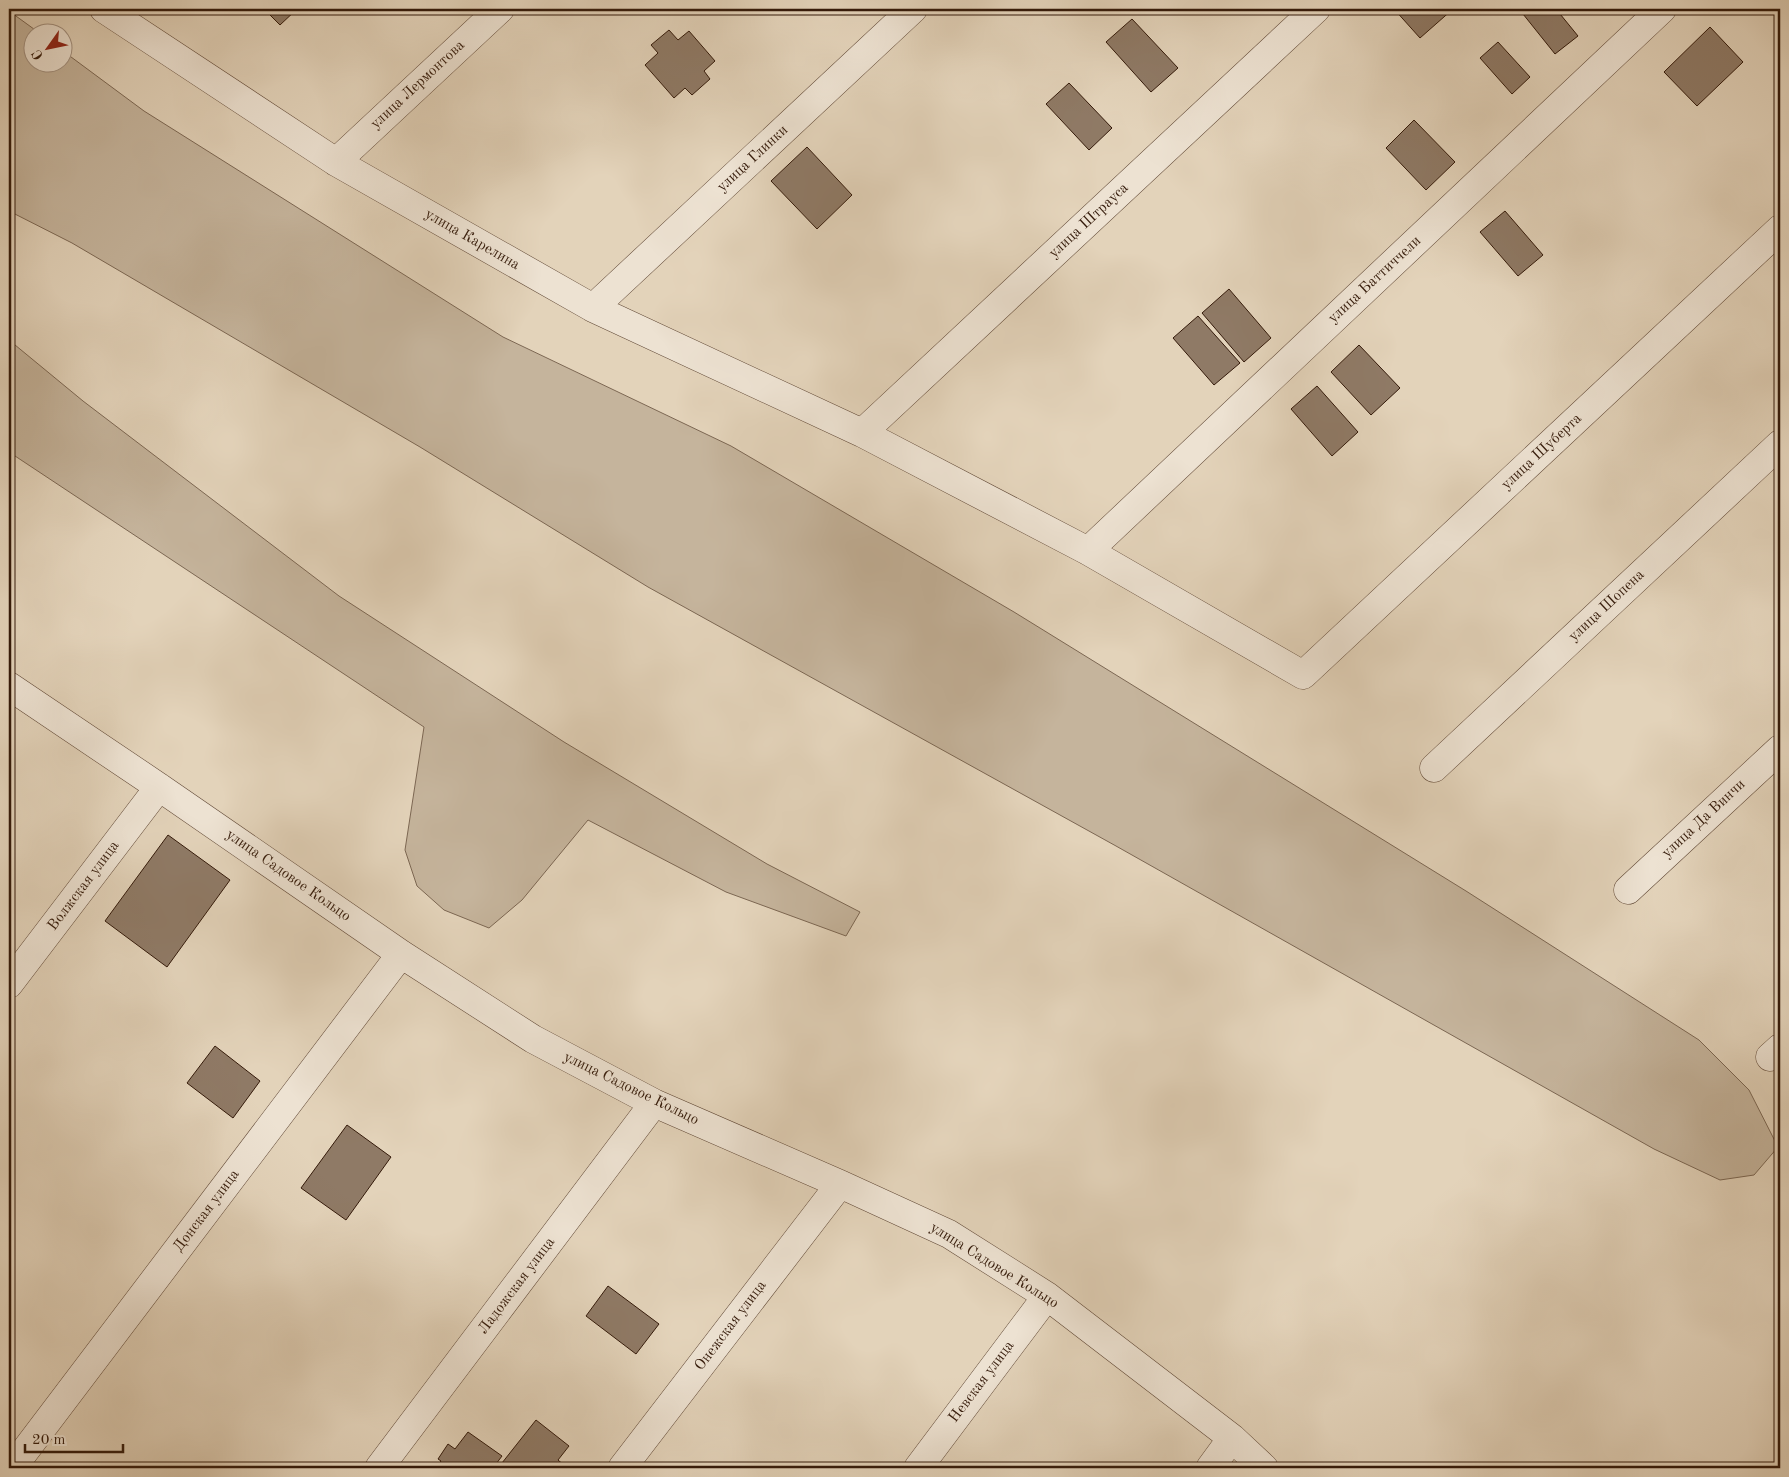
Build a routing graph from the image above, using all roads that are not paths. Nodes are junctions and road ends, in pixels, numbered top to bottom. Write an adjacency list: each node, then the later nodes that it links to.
1 (500, 9): 6 (street, улица Лермонтова)
2 (913, 9): 8 (street, улица Глинки)
3 (1316, 9): 9 (street, улица Штрауса)
4 (1662, 9): 11 (street, улица Баттиччели)
5 (115, 12): 6 (street, улица Карелина)
6 (336, 162): 8 (street, улица Карелина)
7 (1780, 229): 12 (street, улица Шуберта)
8 (593, 308): 9 (street, улица Карелина)
9 (862, 433): 11 (street, улица Карелина)
10 (1780, 444): 15 (street, улица Шопена)
11 (1088, 551): 12 (street, улица Карелина)
12 (1303, 675)
13 (9, 686): 16 (street, улица Садовое Кольцо)
14 (1780, 749): 17 (street, улица Да Винчи)
15 (1434, 768)
16 (159, 787): 18 (street, улица Садовое Кольцо); 19 (street, Волжская улица)
17 (1628, 890)
18 (401, 954): 20 (street, улица Садовое Кольцо); 24 (street, Донская улица)
19 (9, 984)
20 (654, 1103): 21 (street, улица Садовое Кольцо); 25 (street, Ладожская улица)
21 (840, 1184): 22 (street, улица Садовое Кольцо); 26 (street, Онежская улица)
22 (1047, 1296): 23 (street, улица Садовое Кольцо); 27 (street, Невская улица)
23 (1232, 1438): 28 (street); 29 (street, улица Садовое Кольцо)
24 (12, 1468)
25 (379, 1468)
26 (622, 1468)
27 (918, 1468)
28 (1210, 1468)
29 (1264, 1468)

